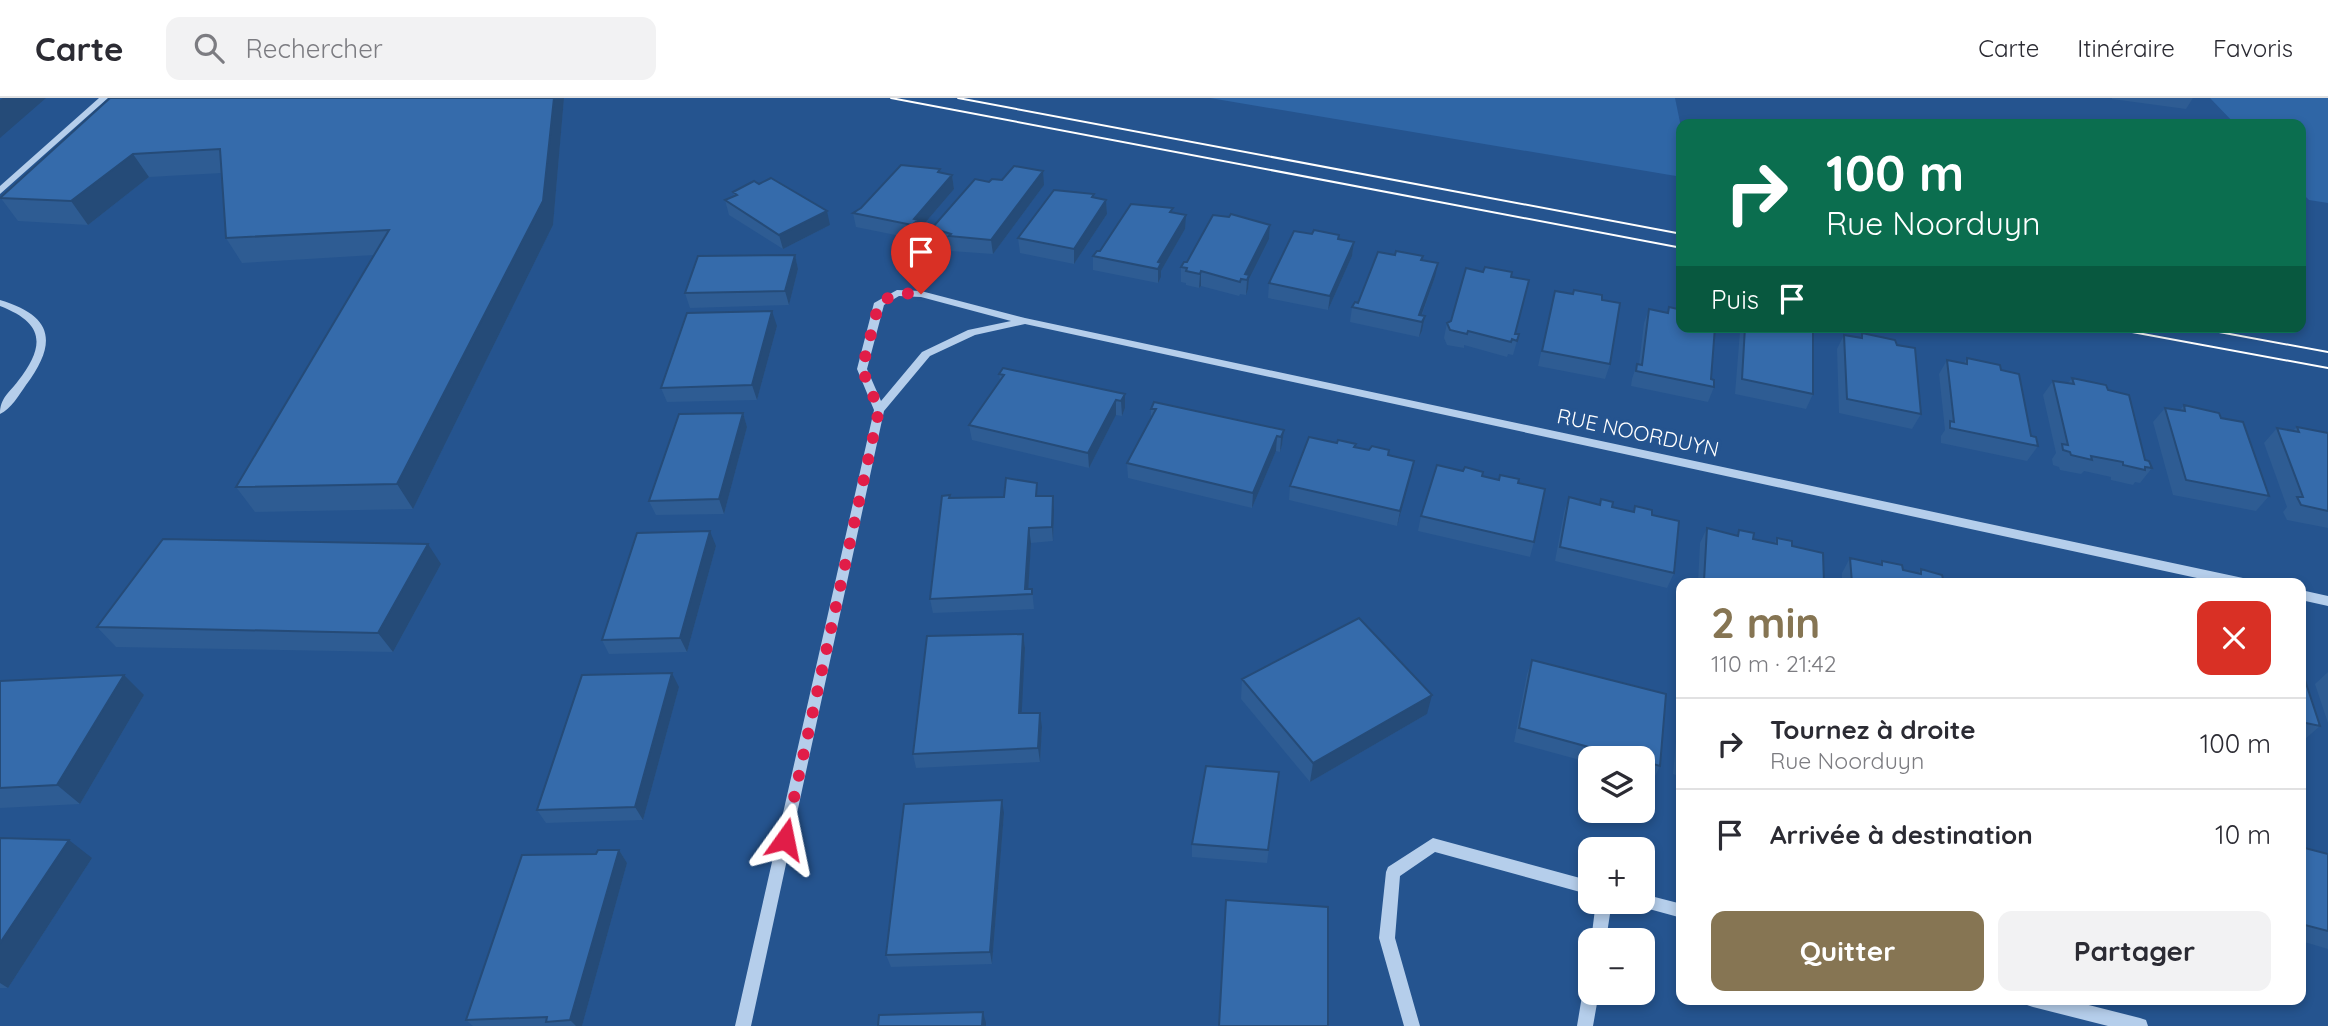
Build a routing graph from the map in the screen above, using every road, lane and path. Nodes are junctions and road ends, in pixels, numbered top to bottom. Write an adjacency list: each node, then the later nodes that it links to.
1 (104, 98): 2 (street)
2 (0, 191)
3 (0, 303): 5 (street)
4 (1025, 321): 6 (street, RUE NOORDUYN); 6 (street, RUE NOORDUYN); 7 (street, RUE NOORDUYN)
5 (0, 410)
6 (879, 410): 16 (street, RUE NOORDUYN)
7 (2220, 578)
8 (2306, 596): 9 (street)
9 (2328, 601)
10 (1433, 845): 11 (street); 17 (street)
11 (1578, 884)
12 (1655, 904): 13 (street)
13 (1676, 909)
14 (1589, 1005): 18 (street)
15 (2057, 1005): 19 (street)
16 (743, 1026)
17 (1412, 1026)
18 (1586, 1026)
19 (2140, 1026)

